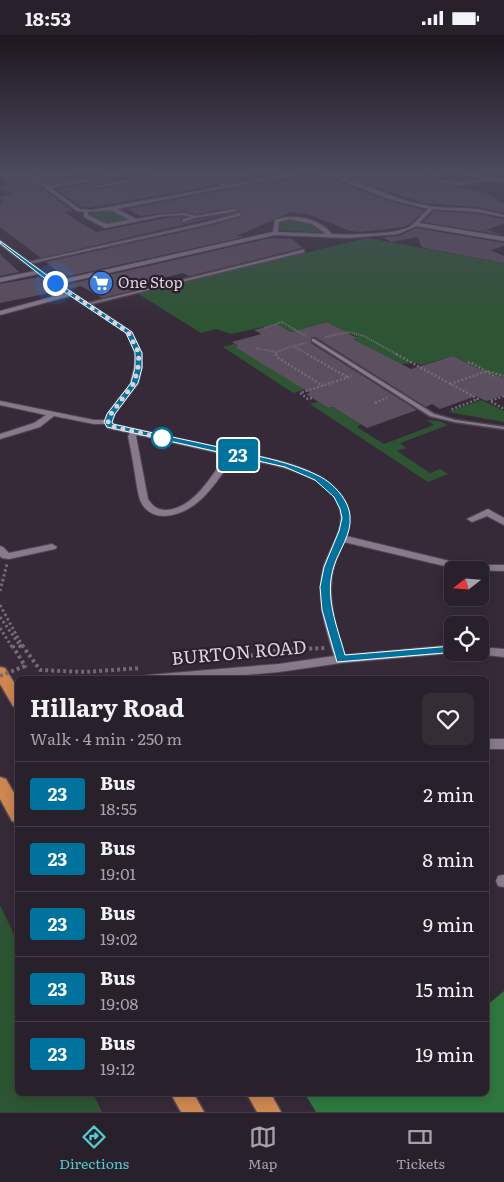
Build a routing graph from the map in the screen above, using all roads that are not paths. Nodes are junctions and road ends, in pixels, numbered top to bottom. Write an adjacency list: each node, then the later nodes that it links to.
1 (97, 222): 2 (street)
2 (127, 222)
3 (212, 222): 12 (lane)
4 (277, 222): 7 (street)
5 (307, 222): 8 (street)
6 (416, 224): 8 (street); 9 (street)
7 (274, 233): 8 (street); 15 (street)
8 (331, 236)
9 (504, 239)
10 (0, 242): 12 (street)
11 (303, 251): 17 (lane)
12 (27, 263): 13 (street)
13 (39, 272): 14 (street); 15 (street)
14 (0, 280)
15 (55, 283): 16 (street)
16 (70, 294): 17 (street); 18 (street)
17 (87, 305): 22 (street)
18 (0, 313)
19 (313, 341): 23 (lane)
20 (0, 403): 21 (street)
21 (52, 414): 22 (street); 25 (street)
22 (108, 422): 24 (street)
23 (504, 428)
24 (136, 432): 26 (street); 26 (street)
25 (0, 437)
26 (232, 454): 29 (street)
27 (472, 519): 28 (street)
28 (504, 522)
29 (341, 538): 32 (street); 36 (street)
30 (52, 547): 31 (street)
31 (0, 549)
32 (504, 568)
33 (444, 650): 36 (street, BURTON ROAD)
34 (489, 652): 35 (street)
35 (504, 653)
36 (341, 659): 38 (street, BURTON ROAD)
37 (0, 672): 40 (main road)
38 (280, 673): 39 (street, BURTON ROAD)
39 (214, 676)
40 (15, 697)
41 (489, 744): 42 (street)
42 (504, 744)
43 (0, 784): 44 (main road)
44 (15, 811)
45 (183, 1096): 47 (main road)
46 (259, 1096): 48 (main road)
47 (193, 1112)
48 (270, 1112)

